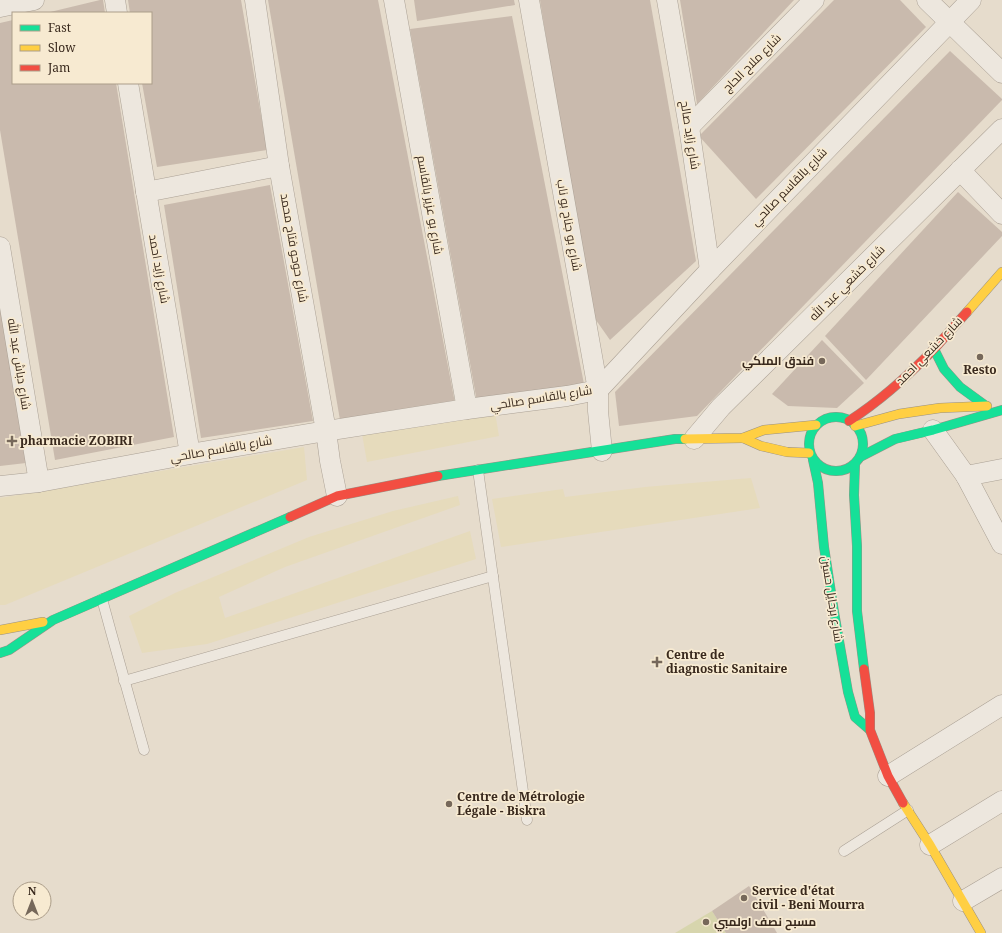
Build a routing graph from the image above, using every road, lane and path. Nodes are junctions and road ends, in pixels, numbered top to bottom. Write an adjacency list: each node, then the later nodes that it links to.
1 (34, 0): 10 (street)
2 (115, 0): 11 (street)
3 (255, 0): 17 (street, شارع حوحو فتاح محمد)
4 (394, 0): 28 (street, شارع بو عزيز بالقاسم)
5 (529, 0): 25 (street, شارع بو جناح بو ناب)
6 (667, 0): 15 (street, شارع زايد صالح)
7 (814, 0): 15 (street, شارع ملاح الحاج)
8 (927, 0): 12 (street)
9 (971, 0): 12 (street, شارع بالقاسم صالحي)
10 (0, 7)
11 (117, 12)
12 (949, 22): 13 (street); 22 (street, شارع بالقاسم صالحي)
13 (1002, 73)
14 (128, 84): 19 (street, شارع زايد احمد)
15 (690, 127): 22 (street, شارع زايد صالح)
16 (1002, 129): 18 (street, شارع خشعي عبد الله)
17 (279, 166): 19 (street); 33 (street, شارع حوحو فتاح محمد)
18 (960, 170): 20 (street); 35 (street, شارع خشعي عبد الله)
19 (146, 192): 37 (street, شارع زايد احمد)
20 (1002, 214)
21 (0, 247): 43 (street, شارع دباش عبد الله)
22 (710, 270): 25 (street, شارع بالقاسم صالحي)
23 (1002, 272): 24 (street, شارع خشعي احمد)
24 (934, 349): 27 (street); 30 (street, شارع خشعي احمد)
25 (598, 390): 28 (street, شارع بالقاسم صالحي); 36 (street, شارع بو جناح بو ناب)
26 (1002, 405): 27 (street)
27 (986, 406): 30 (street)
28 (467, 409): 33 (street, شارع بالقاسم صالحي)
29 (1002, 410): 32 (street)
30 (852, 423): 31 (street); 39 (street)
31 (816, 425): 34 (street); 38 (street)
32 (933, 430): 39 (street); 42 (street)
33 (326, 431): 37 (street, شارع بالقاسم صالحي); 45 (street, شارع حوحو فتاح محمد)
34 (742, 438): 35 (street); 38 (street)
35 (694, 439): 36 (street)
36 (602, 451): 41 (street)
37 (190, 454): 43 (street, شارع بالقاسم صالحي)
38 (811, 456): 39 (street); 54 (street, شارع برحايل حسين)
39 (857, 460): 54 (street, شارع برحايل حسين)
40 (1002, 469): 42 (street)
41 (478, 470): 45 (street); 47 (lane)
42 (966, 476): 46 (street)
43 (39, 482): 44 (street, شارع بالقاسم صالحي)
44 (0, 486)
45 (337, 496): 48 (street)
46 (1002, 544)
47 (493, 576): 52 (lane); 59 (lane)
48 (102, 599): 49 (street); 52 (lane)
49 (52, 620): 50 (street); 51 (street)
50 (0, 630)
51 (0, 653)
52 (124, 682): 55 (lane)
53 (1002, 705): 56 (street)
54 (870, 730): 56 (street, شارع برحايل حسين)
55 (144, 750)
56 (888, 776): 58 (street, شارع برحايل حسين)
57 (1002, 801): 60 (street)
58 (908, 810): 60 (street, شارع برحايل حسين); 61 (lane)
59 (527, 820)
60 (930, 845): 63 (street, شارع برحايل حسين)
61 (844, 851)
62 (1002, 878): 63 (street)
63 (963, 902): 64 (street, شارع برحايل حسين)
64 (981, 933)

